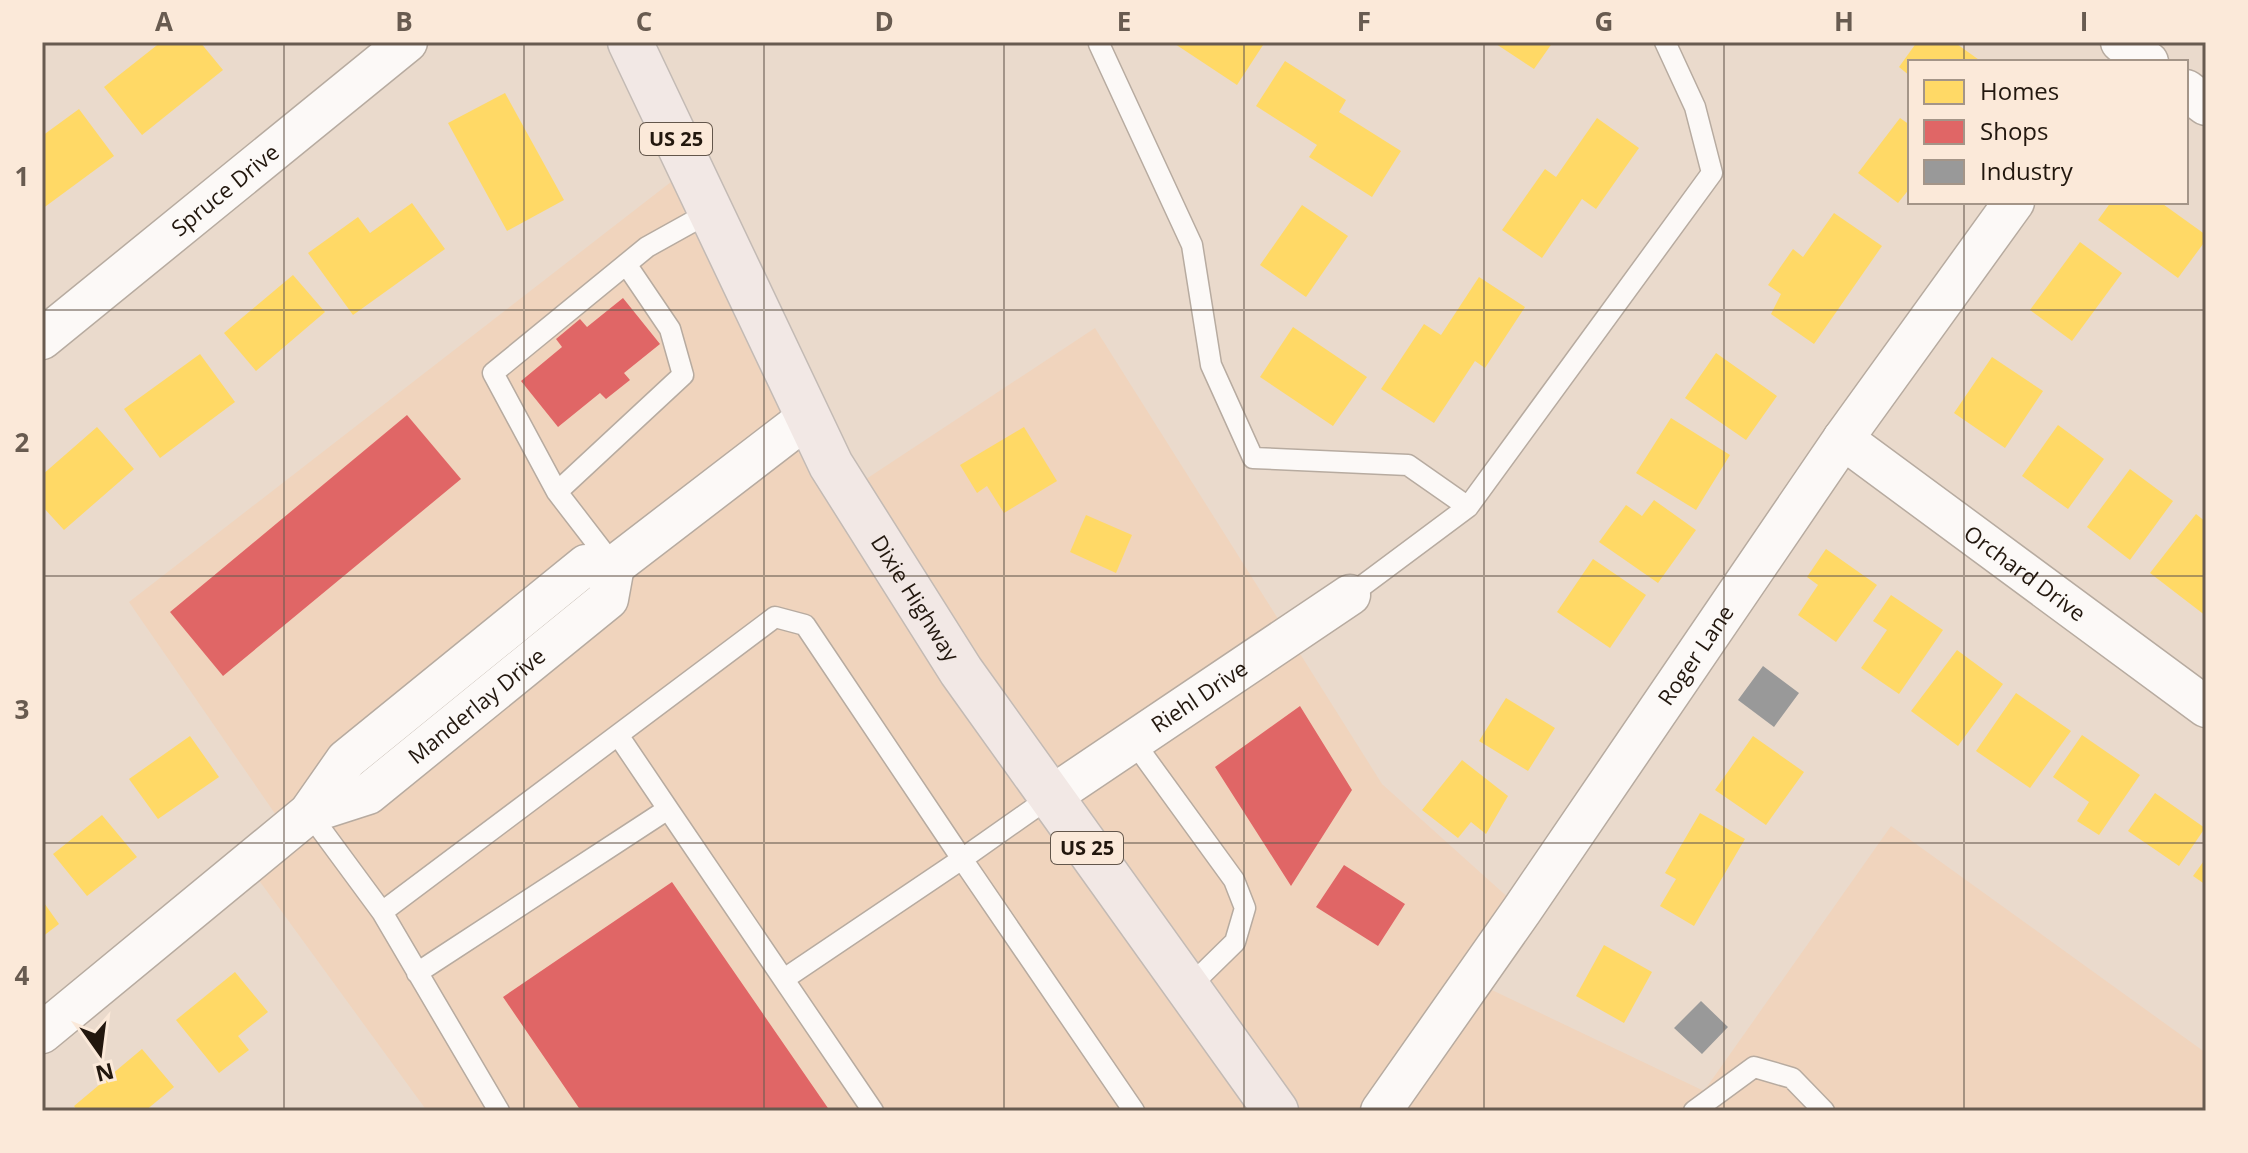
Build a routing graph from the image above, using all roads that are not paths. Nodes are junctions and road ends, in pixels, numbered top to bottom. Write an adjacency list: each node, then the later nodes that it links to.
1 (407, 42): 10 (street, Spruce Drive)
2 (630, 42): 8 (main road, Dixie Highway / US 25)
3 (1665, 42): 14 (lane)
4 (1099, 44): 14 (lane)
5 (2188, 92): 6 (street)
6 (2206, 105)
7 (2013, 204): 12 (street, Roger Lane)
8 (710, 212): 9 (lane); 11 (main road, Dixie Highway / US 25)
9 (626, 264): 13 (lane); 13 (lane)
10 (42, 339)
11 (808, 417): 15 (street, Manderlay Drive); 22 (main road, Dixie Highway / US 25)
12 (1843, 439): 19 (street, Orchard Drive); 35 (street, Roger Lane)
13 (557, 492): 15 (lane)
14 (1468, 507): 16 (lane)
15 (614, 566): 17 (street, Manderlay Drive); 18 (street, Manderlay Drive)
16 (1350, 595): 21 (street, Riehl Drive)
17 (512, 627): 18 (lane); 24 (street, Manderlay Drive)
18 (534, 660): 24 (street, Manderlay Drive)
19 (2206, 707)
20 (618, 735): 23 (lane); 25 (lane); 26 (lane)
21 (1133, 741): 22 (street, Riehl Drive); 29 (lane)
22 (1050, 797): 25 (lane); 29 (main road, Dixie Highway / US 25)
23 (668, 809): 27 (lane); 28 (lane)
24 (309, 813): 26 (lane); 30 (street, Manderlay Drive)
25 (962, 859): 28 (lane); 33 (lane)
26 (382, 912): 27 (lane)
27 (417, 973): 31 (lane)
28 (784, 979): 32 (lane)
29 (1188, 988): 34 (main road, Dixie Highway / US 25)
30 (42, 1033)
31 (499, 1111)
32 (873, 1111)
33 (1134, 1111)
34 (1276, 1111)
35 (1381, 1111)
36 (1694, 1111): 37 (lane)
37 (1824, 1111)

